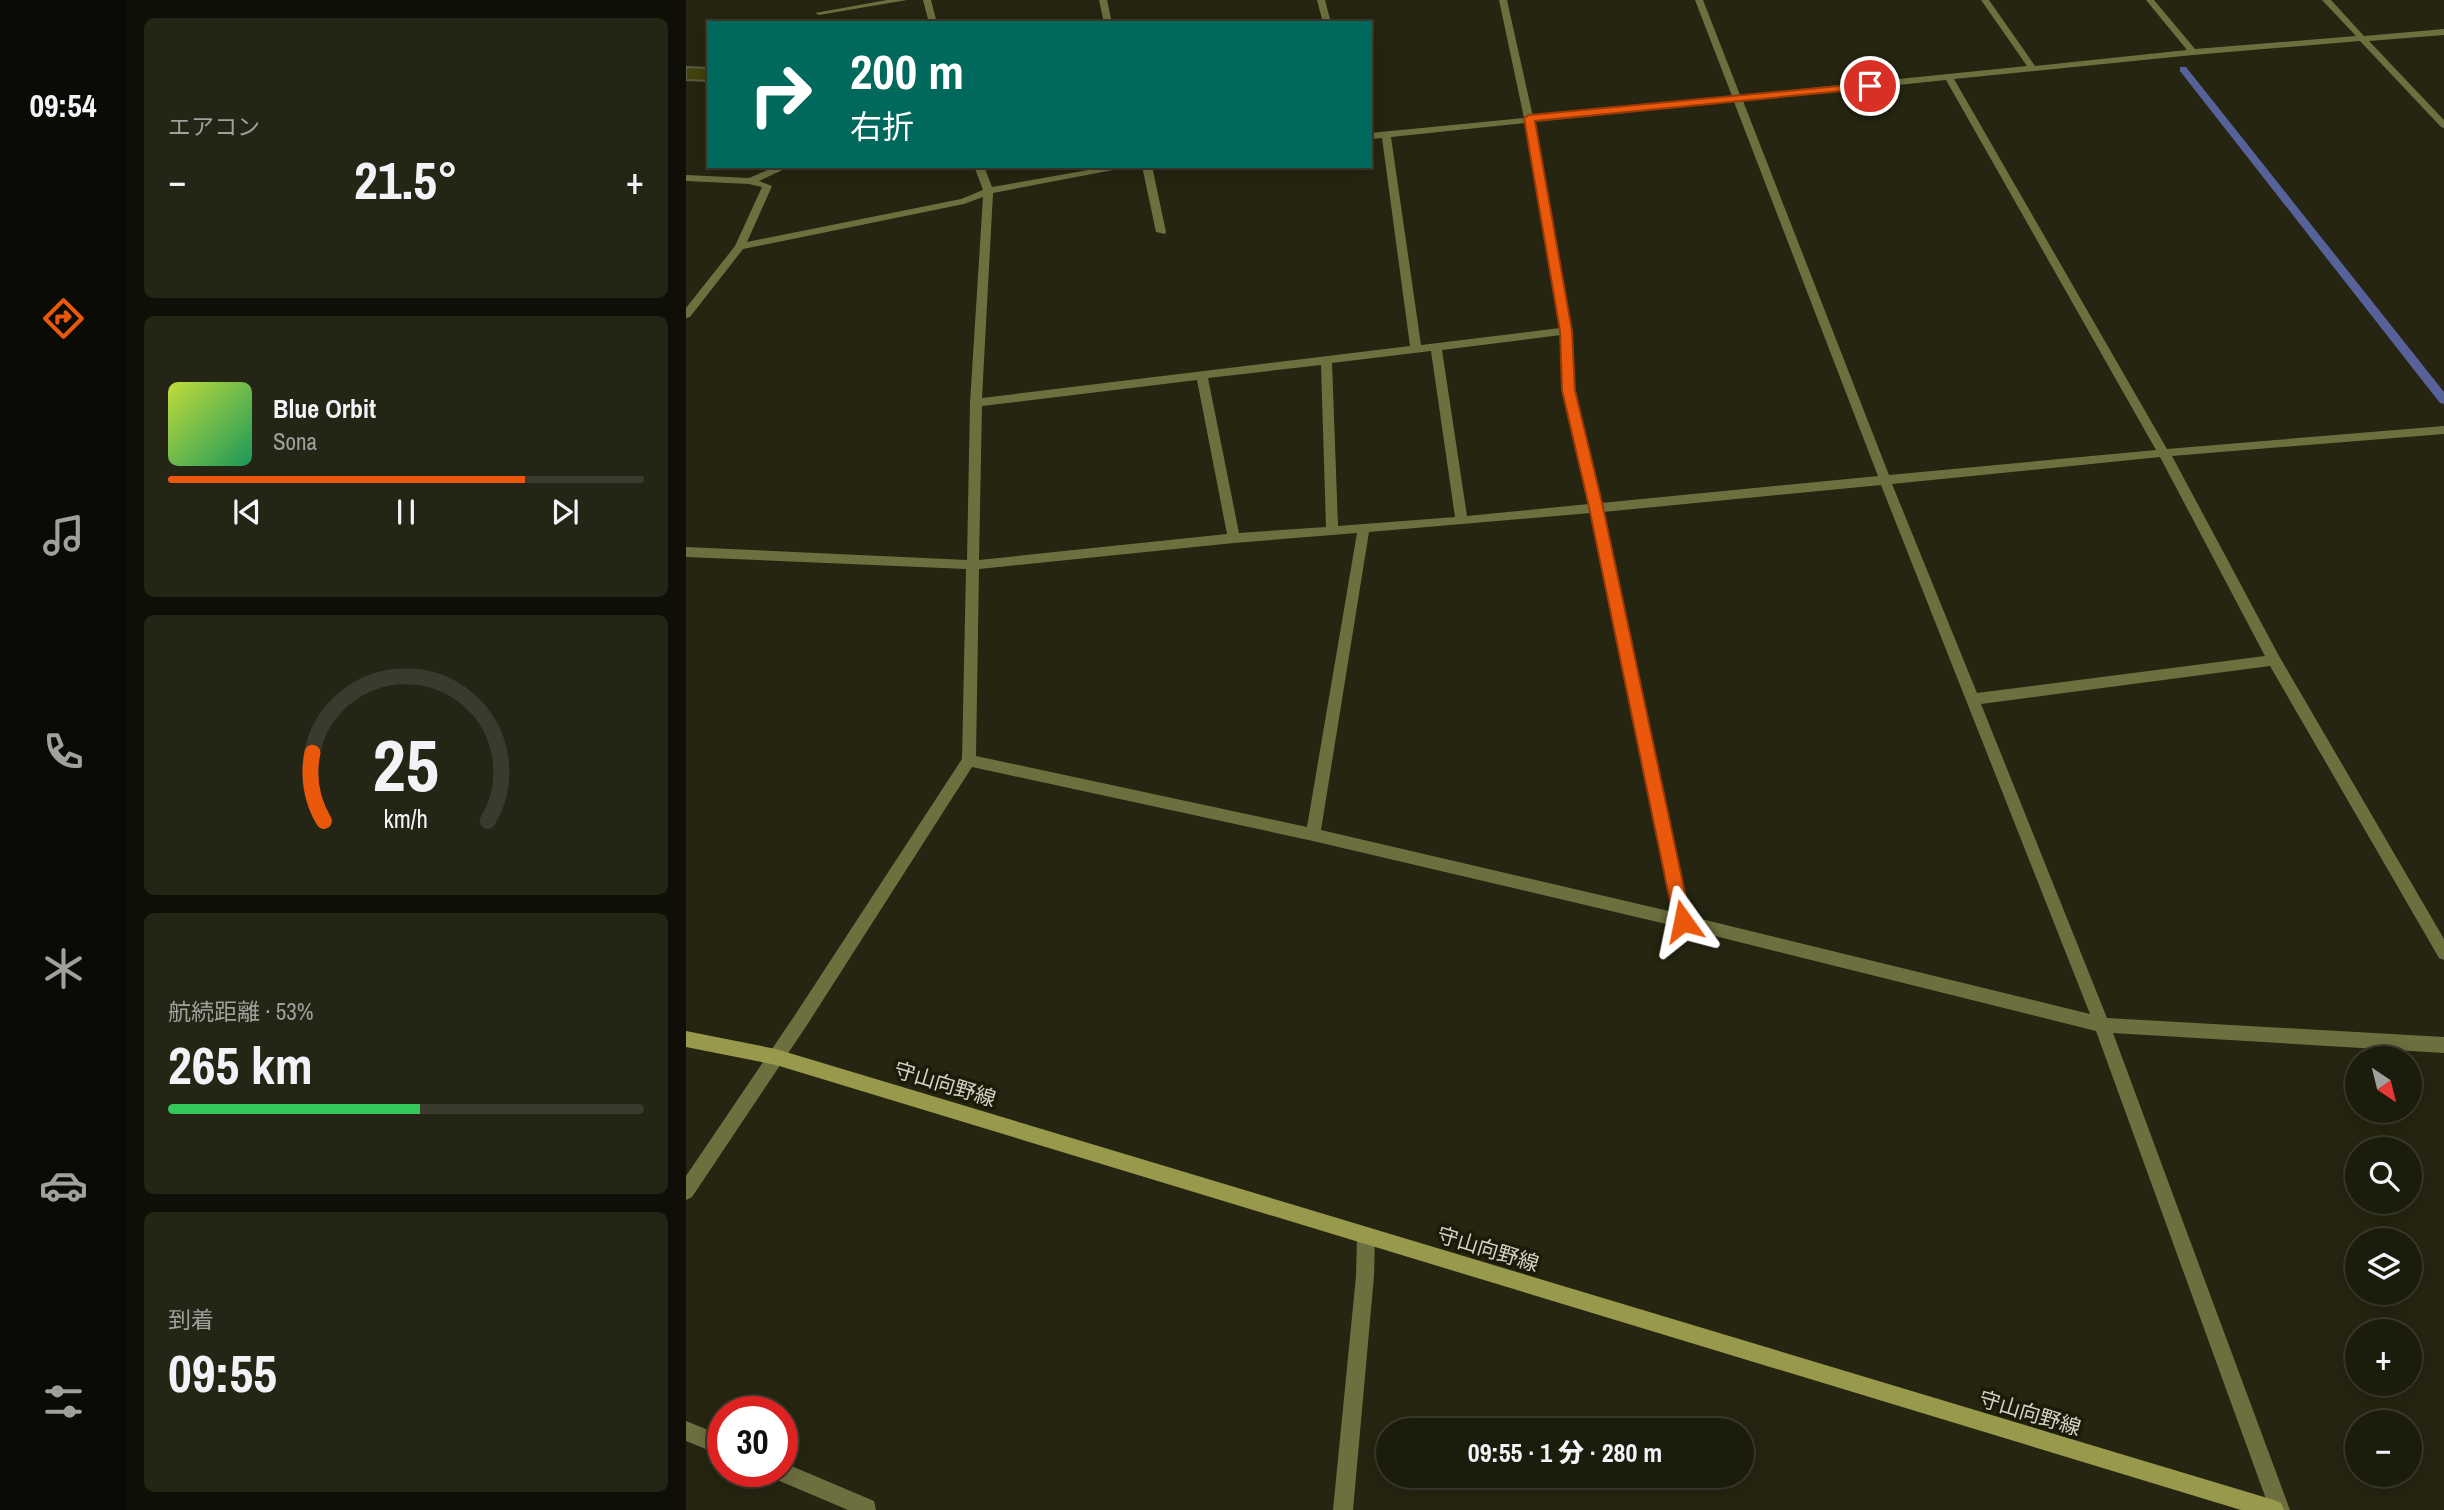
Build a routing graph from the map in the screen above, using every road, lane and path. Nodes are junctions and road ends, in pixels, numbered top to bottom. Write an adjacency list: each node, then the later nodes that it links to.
1 (903, 0): 10 (street)
2 (927, 0): 11 (street)
3 (1102, 0): 12 (street)
4 (1321, 0): 13 (street)
5 (1503, 0): 20 (street)
6 (1699, 0): 19 (street)
7 (1985, 0): 17 (street)
8 (2150, 0): 16 (street)
9 (2326, 0): 15 (street)
10 (820, 13)
11 (932, 21)
12 (1107, 21)
13 (1327, 21)
14 (2444, 32): 15 (street)
15 (2362, 38): 16 (street); 21 (street)
16 (2193, 52): 17 (street)
17 (2033, 69): 18 (street)
18 (1949, 78): 19 (street); 41 (street)
19 (1739, 99): 20 (street); 42 (street)
20 (1529, 118): 22 (street); 34 (street)
21 (2444, 125)
22 (1386, 134): 23 (street); 36 (street)
23 (1372, 136)
24 (781, 168): 29 (street)
25 (980, 168): 30 (street)
26 (1118, 168): 30 (street)
27 (1147, 168): 31 (street)
28 (686, 178): 29 (street)
29 (750, 181): 32 (street)
30 (988, 191): 32 (street); 39 (street)
31 (1161, 232)
32 (740, 247): 33 (street)
33 (686, 316)
34 (1566, 331): 35 (street); 43 (street)
35 (1436, 347): 36 (street); 44 (street)
36 (1416, 350): 37 (street)
37 (1326, 361): 38 (street); 46 (street)
38 (1202, 376): 39 (street); 47 (street)
39 (976, 403): 49 (street)
40 (2444, 430): 41 (street)
41 (2164, 453): 42 (street); 50 (street)
42 (1885, 480): 43 (street); 51 (street)
43 (1596, 507): 44 (street); 54 (street)
44 (1462, 521): 45 (street)
45 (1364, 528): 46 (street); 53 (street)
46 (1332, 531): 47 (street)
47 (1234, 538): 49 (street)
48 (686, 552): 49 (street)
49 (972, 565): 52 (street)
50 (2274, 660): 51 (street); 55 (street)
51 (1973, 699): 56 (street)
52 (969, 760): 53 (street); 59 (street)
53 (1313, 835): 54 (street)
54 (1683, 921): 56 (street)
55 (2444, 953)
56 (2102, 1025): 58 (street); 68 (street)
57 (686, 1039): 59 (main road, 守山向野線)
58 (2444, 1045)
59 (776, 1057): 60 (street); 61 (main road, 守山向野線)
60 (686, 1191)
61 (1366, 1236): 66 (street); 67 (main road, 守山向野線)
62 (686, 1431): 63 (street)
63 (707, 1440)
64 (798, 1479): 65 (street)
65 (866, 1510)
66 (1343, 1510)
67 (2274, 1510)
68 (2280, 1510)

